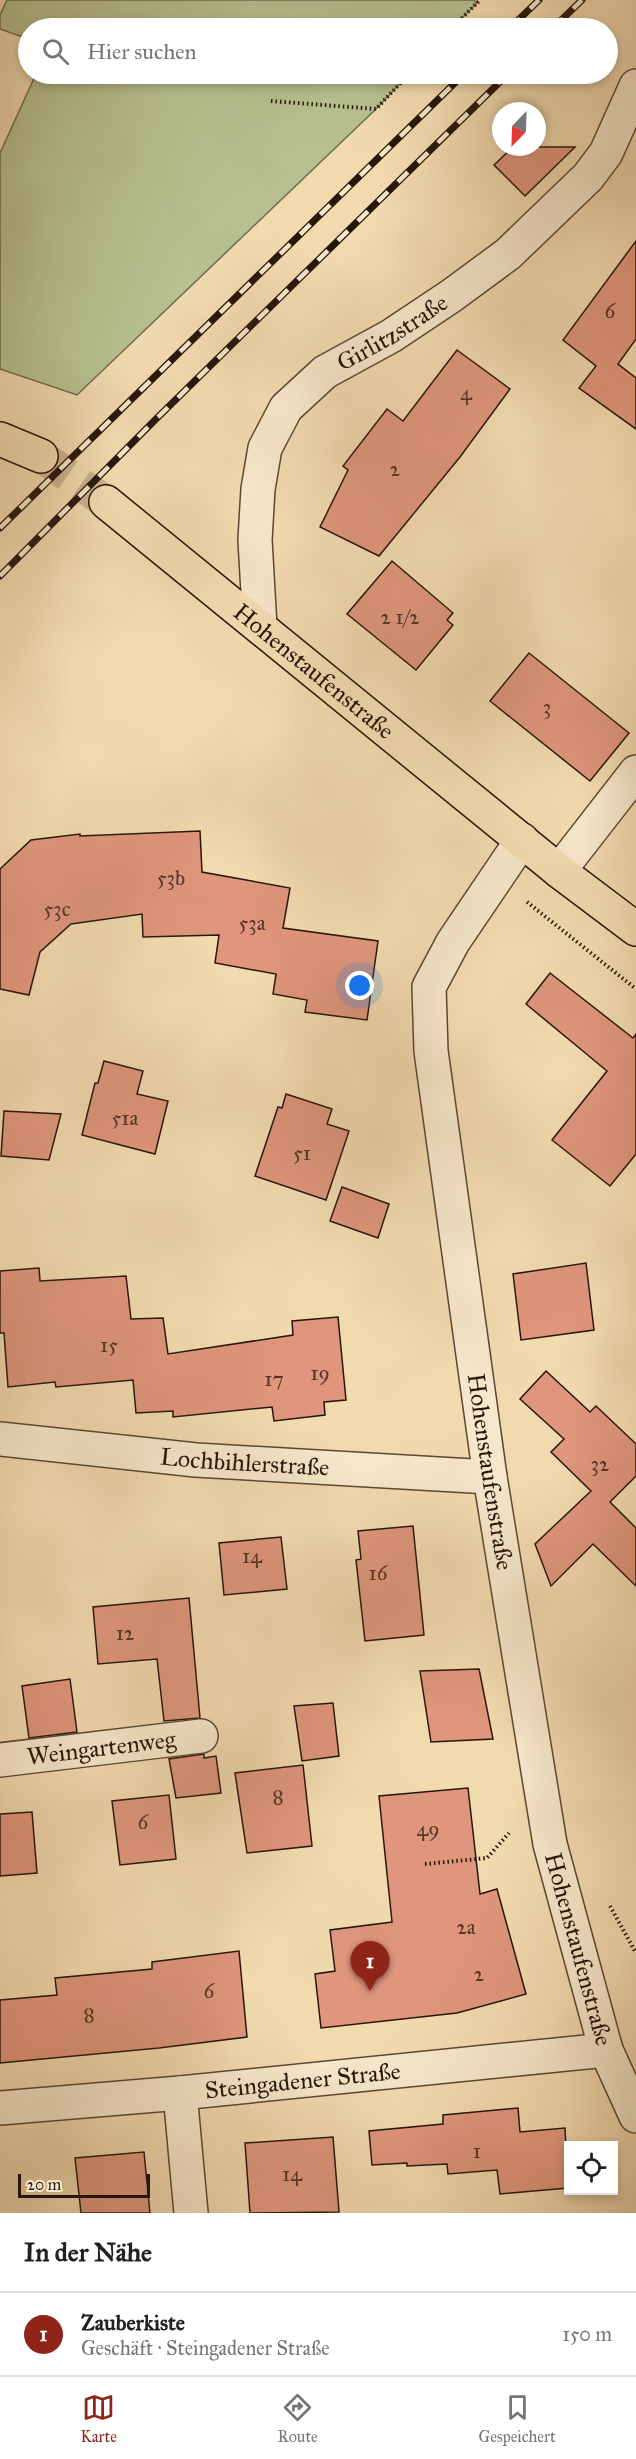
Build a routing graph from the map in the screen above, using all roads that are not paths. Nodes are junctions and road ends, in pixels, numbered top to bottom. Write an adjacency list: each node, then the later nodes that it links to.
1 (636, 87): 5 (street, Girlitzstraße)
2 (0, 439): 3 (main road)
3 (41, 456)
4 (106, 502): 5 (main road, Hohenstaufenstraße)
5 (260, 627): 7 (main road, Hohenstaufenstraße)
6 (636, 772): 8 (street)
7 (522, 840): 8 (main road, Hohenstaufenstraße); 11 (street, Hohenstaufenstraße)
8 (559, 871): 9 (main road, Hohenstaufenstraße)
9 (636, 929)
10 (0, 1439): 11 (street, Lochbihlerstraße)
11 (490, 1477): 14 (street, Hohenstaufenstraße)
12 (201, 1736): 13 (street, Weingartenweg)
13 (0, 1760)
14 (606, 2050): 15 (street, Steingadener Straße); 17 (street, Hohenstaufenstraße)
15 (180, 2094): 16 (street, Steingadener Straße); 18 (street)
16 (0, 2108)
17 (636, 2116)
18 (191, 2213)

